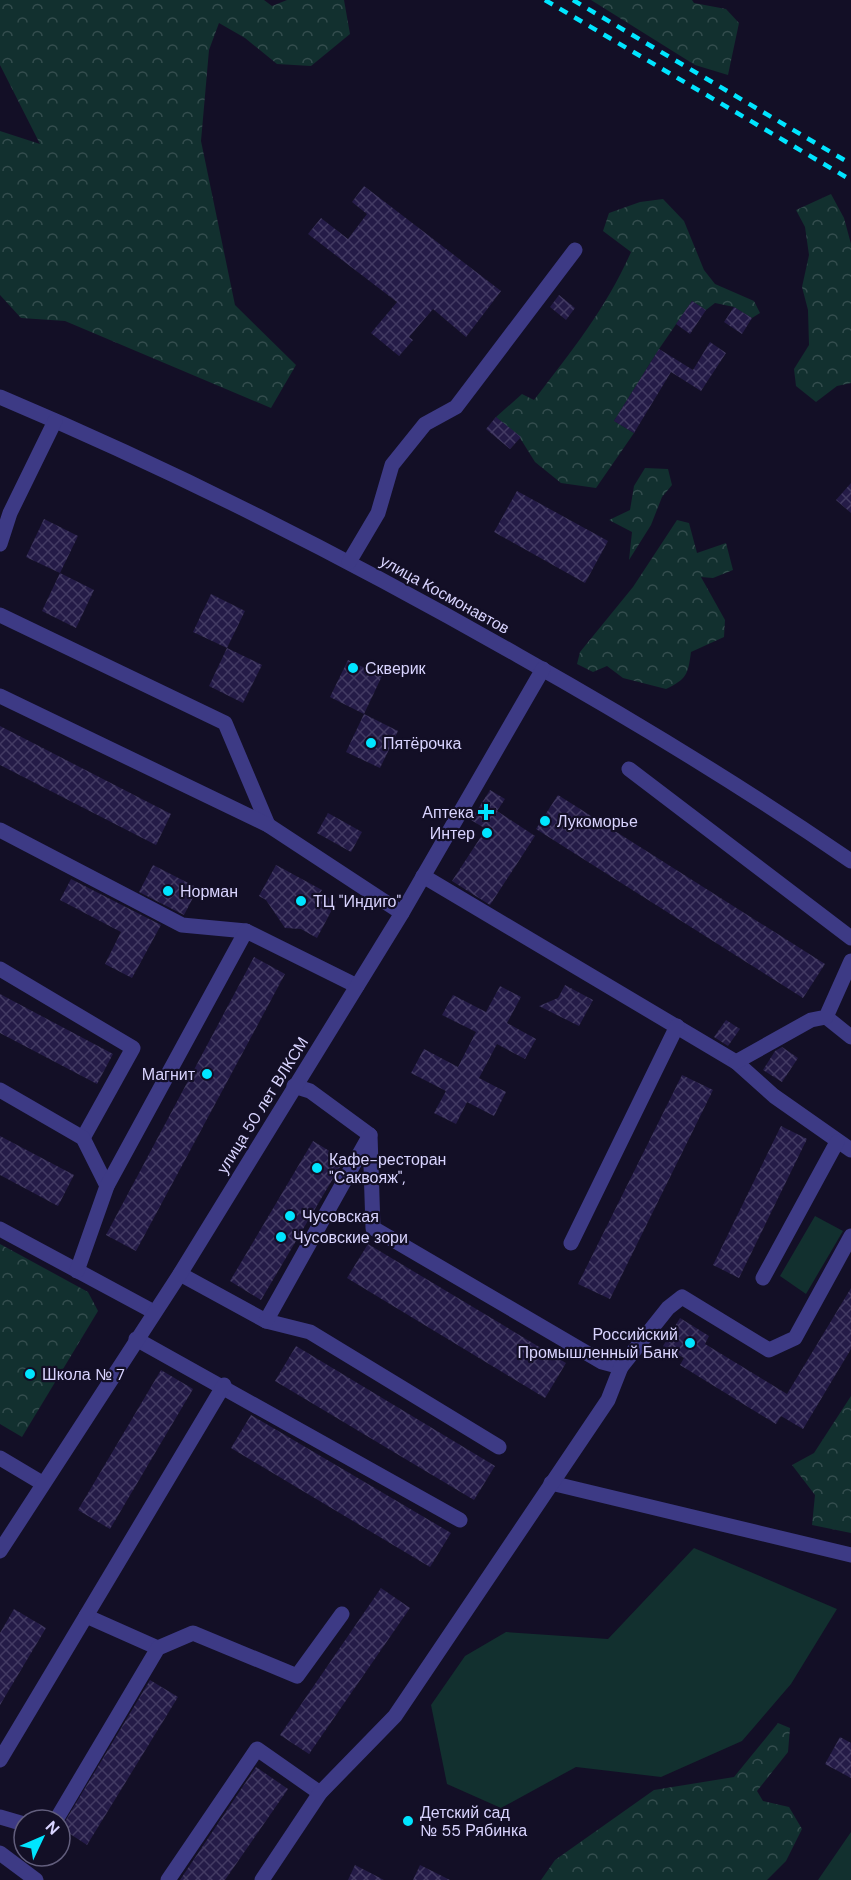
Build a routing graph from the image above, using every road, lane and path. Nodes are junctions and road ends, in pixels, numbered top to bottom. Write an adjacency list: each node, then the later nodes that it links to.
1 (575, 250): 5 (street)
2 (0, 397): 3 (street, улица Космонавтов)
3 (55, 421): 4 (street); 5 (street, улица Космонавтов)
4 (0, 544)
5 (349, 562): 7 (street, улица Космонавтов)
6 (0, 615): 10 (street)
7 (543, 669): 12 (street, улица Космонавтов); 13 (street, улица 50 лет ВЛКСМ)
8 (0, 696): 10 (street)
9 (629, 769): 16 (street)
10 (268, 825): 14 (street)
11 (0, 830): 15 (street)
12 (851, 861)
13 (423, 876): 14 (street, улица 50 лет ВЛКСМ); 21 (street)
14 (402, 913): 19 (street, улица 50 лет ВЛКСМ)
15 (246, 931): 19 (street); 30 (street)
16 (851, 938)
17 (851, 961): 20 (street)
18 (0, 969): 27 (street)
19 (357, 986): 24 (street, улица 50 лет ВЛКСМ)
20 (826, 1017): 22 (street); 23 (street)
21 (677, 1026): 23 (street); 33 (street)
22 (851, 1037)
23 (736, 1062): 28 (street)
24 (294, 1086): 26 (street); 35 (street, улица 50 лет ВЛКСМ)
25 (0, 1090): 27 (street)
26 (370, 1135): 38 (street); 40 (street)
27 (83, 1138): 30 (street)
28 (837, 1142): 29 (street); 36 (street)
29 (851, 1150)
30 (107, 1186): 34 (street)
31 (0, 1229): 34 (street)
32 (851, 1236): 40 (street)
33 (572, 1243)
34 (77, 1271): 37 (street)
35 (180, 1274): 37 (street, улица 50 лет ВЛКСМ); 38 (street)
36 (763, 1278)
37 (154, 1312): 39 (street, улица 50 лет ВЛКСМ)
38 (266, 1321): 42 (street)
39 (136, 1339): 41 (street); 44 (street, улица 50 лет ВЛКСМ)
40 (621, 1367): 45 (street)
41 (224, 1385): 46 (street); 50 (street)
42 (499, 1447)
43 (0, 1458): 44 (street)
44 (42, 1483): 47 (street, улица 50 лет ВЛКСМ)
45 (551, 1484): 48 (street); 53 (street)
46 (460, 1520)
47 (0, 1551)
48 (851, 1555)
49 (342, 1614): 51 (street)
50 (86, 1616): 51 (street); 52 (street)
51 (158, 1648): 54 (street)
52 (0, 1760)
53 (320, 1793): 57 (street); 58 (street)
54 (63, 1808)
55 (0, 1853): 56 (street)
56 (36, 1880)
57 (168, 1880)
58 (262, 1880)

